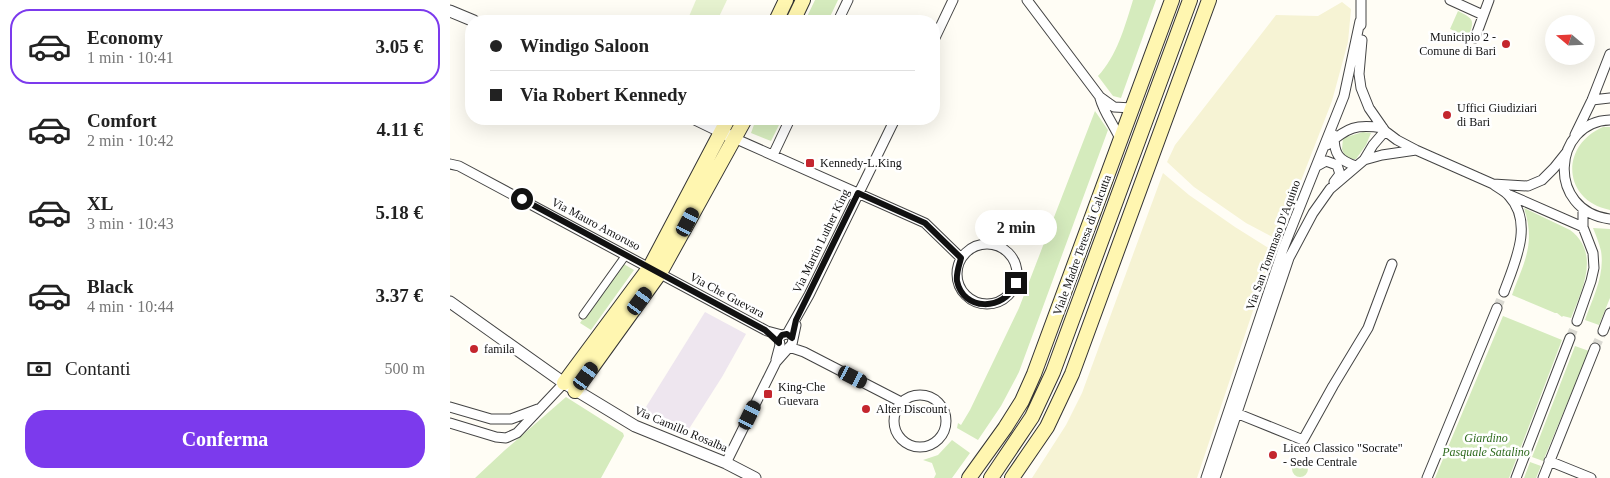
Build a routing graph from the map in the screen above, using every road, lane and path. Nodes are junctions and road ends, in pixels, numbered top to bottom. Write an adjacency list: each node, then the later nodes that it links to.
1 (786, 0): 14 (main road)
2 (803, 0): 15 (main road)
3 (848, 0): 16 (street)
4 (953, 0): 21 (street)
5 (1027, 0): 24 (street)
6 (1172, 0): 27 (main road, Viale Madre Teresa di Calcutta)
7 (1190, 0): 80 (main road, Viale Madre Teresa di Calcutta)
8 (1209, 0): 19 (main road)
9 (1215, 0): 19 (main road)
10 (1361, 0): 20 (street)
11 (1450, 0): 17 (street)
12 (1489, 0): 17 (street)
13 (450, 11): 18 (street)
14 (779, 15)
15 (796, 15)
16 (841, 15)
17 (1483, 15): 22 (street)
18 (465, 17)
19 (1202, 20): 81 (main road)
20 (1360, 21): 28 (street, Via San Tommaso D'Aquino); 34 (street)
21 (940, 27)
22 (1475, 38)
23 (1610, 54): 26 (street)
24 (1100, 97): 27 (street); 37 (street)
25 (1610, 98): 26 (street)
26 (1592, 100): 36 (street)
27 (1132, 108): 37 (main road, Viale Madre Teresa di Calcutta)
28 (1335, 119): 35 (street); 38 (street, Via San Tommaso D'Aquino)
29 (1610, 120): 36 (street)
30 (714, 125): 33 (street)
31 (787, 125): 41 (street)
32 (892, 125): 49 (street, Via Martin Luther King)
33 (728, 129): 41 (street); 58 (main road)
34 (1384, 129): 35 (street); 39 (street); 42 (street)
35 (1334, 138): 38 (street); 45 (street)
36 (1574, 138): 40 (street)
37 (1121, 140): 79 (main road, Viale Madre Teresa di Calcutta)
38 (1325, 146): 44 (street, Via San Tommaso D'Aquino)
39 (1416, 150): 42 (street, Via San Tommaso D'Aquino); 46 (street)
40 (1566, 153): 47 (street); 52 (street)
41 (773, 155): 49 (street)
42 (1364, 160): 45 (street, Via San Tommaso D'Aquino)
43 (450, 164): 55 (street, Via Mauro Amoruso)
44 (1317, 166): 48 (street); 82 (street, Via San Tommaso D'Aquino)
45 (1356, 166): 48 (street, Via San Tommaso D'Aquino)
46 (1493, 184): 47 (street); 50 (street)
47 (1528, 186): 51 (street)
48 (1330, 189): 74 (street, Via San Tommaso D'Aquino)
49 (858, 193): 56 (street); 67 (street, Via Martin Luther King)
50 (1508, 195): 51 (street); 59 (street)
51 (1521, 200): 54 (street)
52 (1583, 210): 53 (street); 54 (street)
53 (1610, 220)
54 (1583, 227): 64 (street)
55 (626, 255): 58 (street, Via Mauro Amoruso); 63 (street)
56 (961, 258): 56 (street)
57 (1392, 264): 74 (street)
58 (655, 270): 67 (street, Via Che Guevara); 69 (main road)
59 (1504, 292)
60 (450, 302): 69 (street, Via Camillo Rosalba)
61 (1498, 308): 84 (street)
62 (1610, 313): 65 (street)
63 (583, 316)
64 (1577, 321)
65 (1603, 331)
66 (1570, 338): 85 (street)
67 (786, 341): 70 (street, Via Che Guevara); 77 (street, Via Martin Luther King)
68 (1595, 348): 76 (street)
69 (569, 387): 72 (street); 77 (street, Via Camillo Rosalba)
70 (901, 402): 70 (street)
71 (450, 407): 73 (street)
72 (538, 409): 73 (street); 75 (street)
73 (460, 410): 75 (street)
74 (1236, 413): 83 (street, Via San Tommaso D'Aquino)
75 (453, 424)
76 (1549, 461): 86 (street); 87 (street)
77 (726, 463): 78 (street, Via Camillo Rosalba)
78 (755, 478)
79 (969, 478)
80 (991, 478)
81 (1012, 478)
82 (1206, 478)
83 (1215, 478)
84 (1427, 478)
85 (1516, 478)
86 (1543, 478)
87 (1591, 478)

